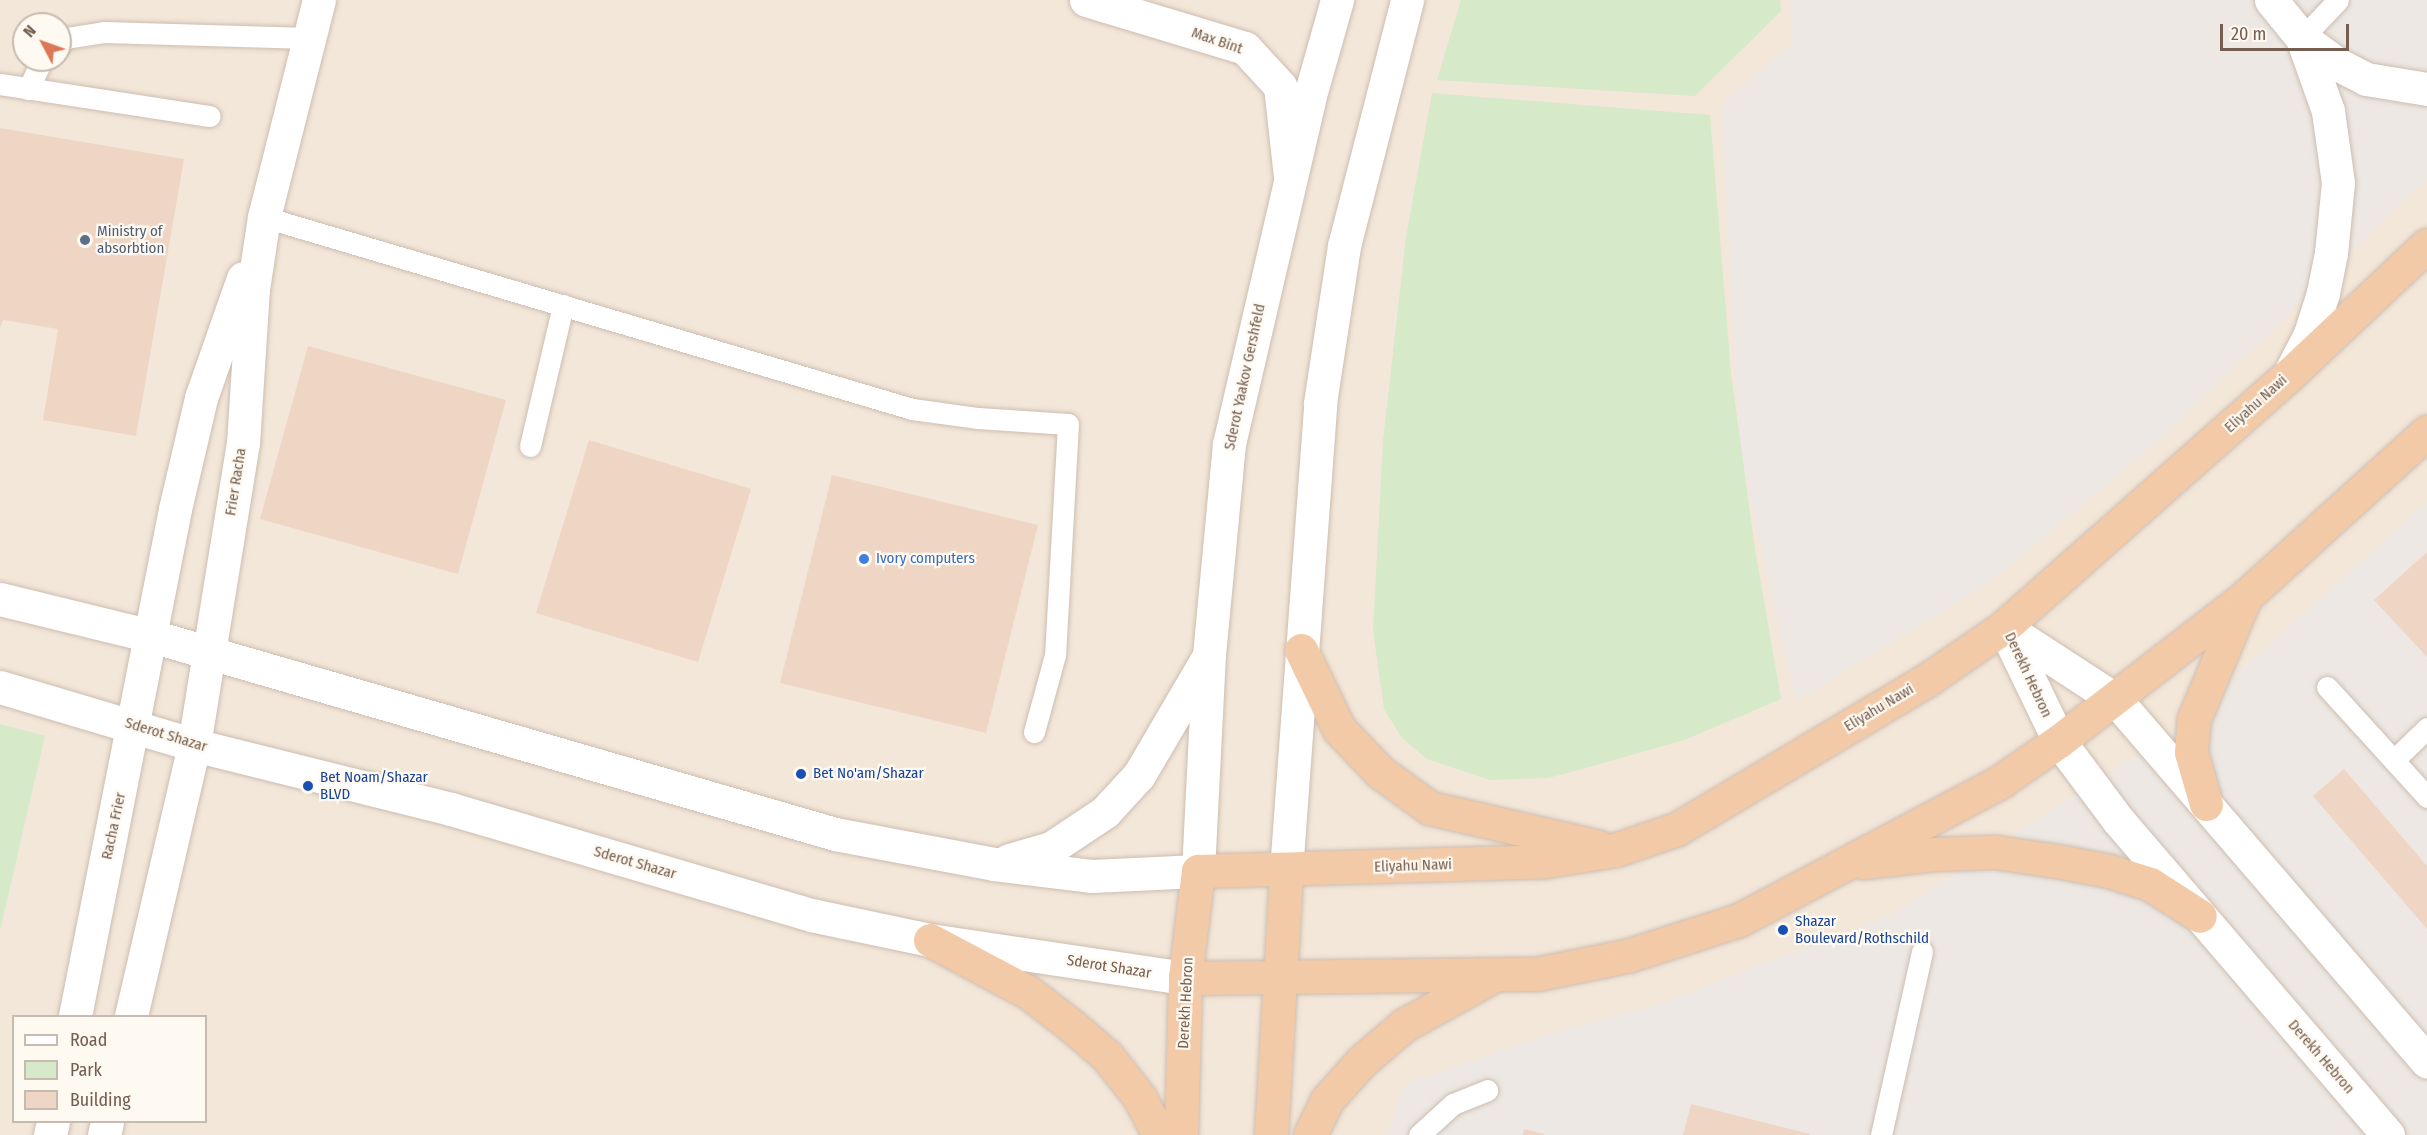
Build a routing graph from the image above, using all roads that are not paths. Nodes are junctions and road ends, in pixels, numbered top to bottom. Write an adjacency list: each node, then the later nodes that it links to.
1 (319, 0): 8 (main road, Frier Racha)
2 (1086, 0): 15 (main road, Max Bint)
3 (1337, 0): 15 (main road, Sderot Yaakov Gershfeld)
4 (1407, 0): 26 (main road)
5 (2271, 0): 9 (main road)
6 (2338, 0): 9 (lane)
7 (72, 37): 8 (lane)
8 (309, 38): 16 (main road, Frier Racha)
9 (2302, 38): 13 (main road); 19 (main road)
10 (36, 72): 12 (lane)
11 (0, 84): 12 (lane)
12 (28, 89): 14 (lane)
13 (2427, 89)
14 (210, 116)
15 (1290, 178): 28 (main road, Sderot Yaakov Gershfeld)
16 (264, 217): 18 (lane); 25 (main road, Frier Racha); 27 (main road, Frier Racha)
17 (2427, 245): 19 (highway, Eliyahu Nawi)
18 (562, 305): 21 (lane); 34 (lane)
19 (2290, 374): 24 (highway, Eliyahu Nawi)
20 (2427, 432): 22 (highway)
21 (530, 446)
22 (2245, 597): 31 (highway); 39 (highway)
23 (0, 599): 25 (main road)
24 (2004, 627): 31 (main road, Derekh Hebron); 35 (main road, Derekh Hebron); 40 (highway, Eliyahu Nawi)
25 (148, 635): 27 (main road); 32 (main road, Racha Frier)
26 (1301, 650): 40 (highway); 44 (main road)
27 (209, 653): 36 (main road, Frier Racha); 41 (main road)
28 (1209, 655): 41 (main road); 43 (main road, Sderot Yaakov Gershfeld)
29 (0, 687): 32 (main road, Sderot Shazar)
30 (2327, 687): 37 (lane)
31 (2116, 700): 35 (highway); 39 (main road, Derekh Hebron)
32 (135, 726): 36 (main road, Sderot Shazar); 51 (main road, Racha Frier)
33 (2427, 728): 37 (lane)
34 (1034, 732)
35 (2059, 741): 42 (highway); 45 (main road, Derekh Hebron)
36 (194, 745): 46 (main road, Sderot Shazar); 52 (main road)
37 (2394, 760): 38 (lane)
38 (2427, 797)
39 (2206, 804): 53 (main road, Derekh Hebron)
40 (1615, 850): 44 (highway, Eliyahu Nawi)
41 (994, 864): 43 (main road)
42 (1843, 864): 45 (highway); 49 (highway)
43 (1198, 871): 44 (highway, Eliyahu Nawi); 50 (highway, Derekh Hebron)
44 (1286, 871): 48 (highway)
45 (2200, 916): 61 (main road, Derekh Hebron)
46 (930, 940): 50 (main road, Sderot Shazar); 55 (highway)
47 (1923, 952): 60 (lane)
48 (1281, 975): 49 (highway); 50 (highway, Sderot Shazar); 57 (highway)
49 (1493, 976): 58 (highway)
50 (1185, 978): 56 (highway, Derekh Hebron)
51 (75, 1015)
52 (131, 1015)
53 (2427, 1062)
54 (1487, 1090): 59 (lane)
55 (1159, 1135)
56 (1181, 1135)
57 (1271, 1135)
58 (1310, 1135)
59 (1419, 1135)
60 (1881, 1135)
61 (2388, 1135)

